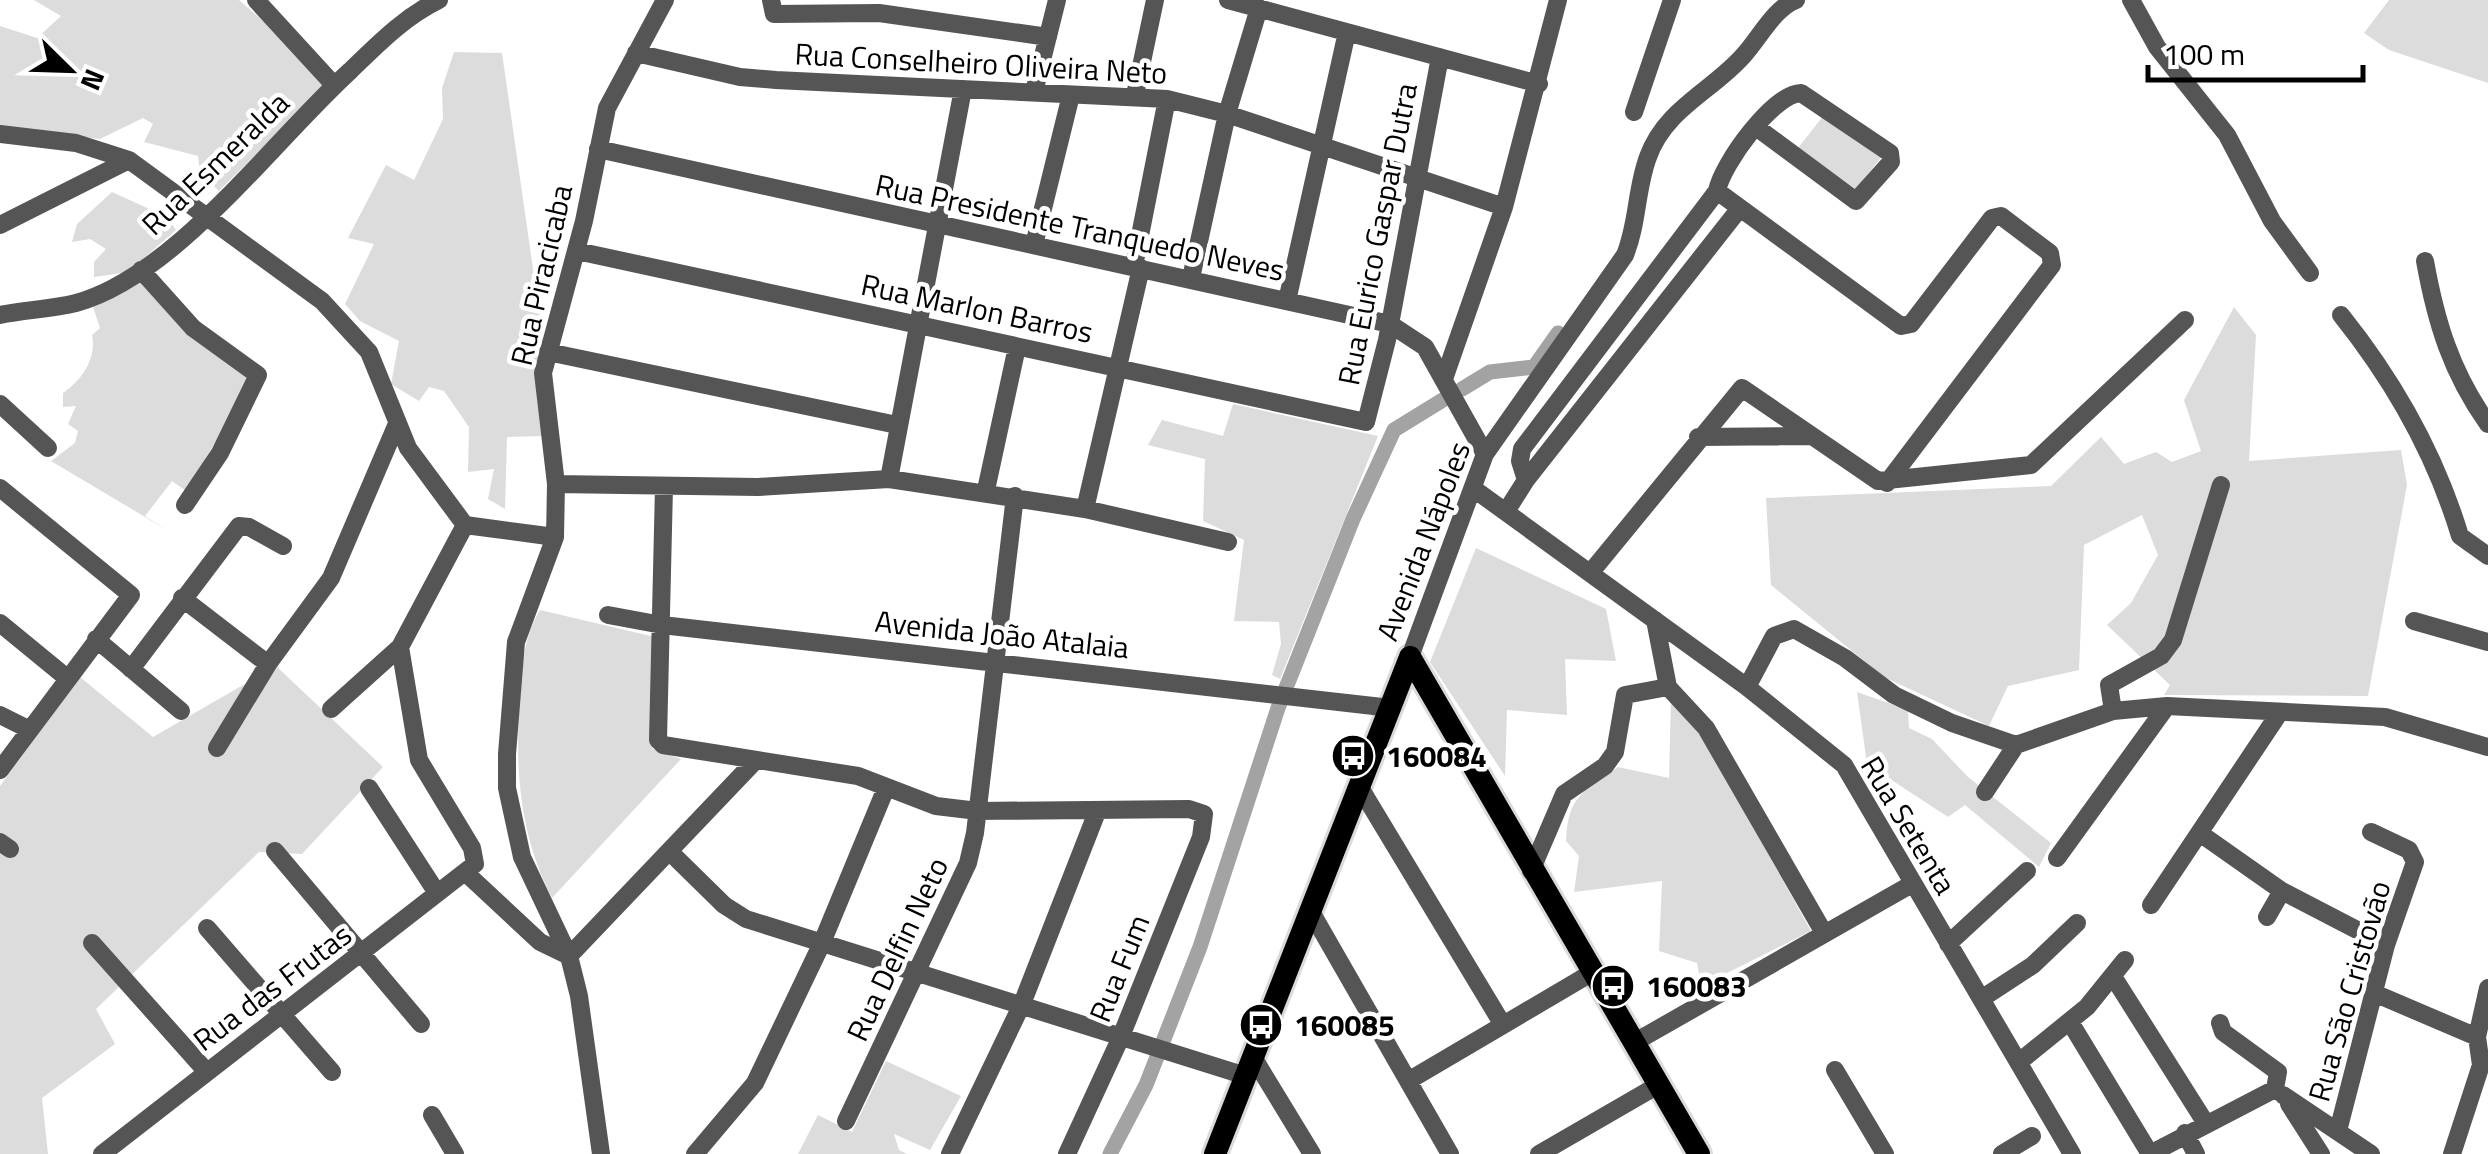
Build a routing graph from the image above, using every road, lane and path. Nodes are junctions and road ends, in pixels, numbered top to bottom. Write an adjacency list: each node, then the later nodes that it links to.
1 (256, 0): 20 (street)
2 (440, 0): 12 (street, Rua Esmeralda)
3 (664, 0): 17 (street, Rua Piracicaba)
4 (771, 0): 16 (street)
5 (1057, 0): 16 (street)
6 (1155, 0): 24 (street)
7 (1228, 0): 14 (street)
8 (1558, 0): 19 (street)
9 (1672, 0): 26 (street)
10 (1796, 0): 13 (street, Avenida Nápoles)
11 (2131, 0): 45 (street)
12 (411, 6): 20 (street, Rua Esmeralda)
13 (1776, 6): 65 (street, Avenida Nápoles)
14 (1259, 8): 15 (street); 27 (street)
15 (1347, 32): 18 (street); 30 (street)
16 (1048, 37): 22 (street)
17 (636, 53): 21 (street, Rua Conselheiro Oliveira Neto); 31 (street, Rua Piracicaba)
18 (1440, 57): 19 (street); 33 (street, Rua Eurico Gaspar Dutra)
19 (1539, 84): 35 (street)
20 (334, 85): 37 (street, Rua Esmeralda)
21 (963, 90): 22 (street, Rua Conselheiro Oliveira Neto); 38 (street)
22 (1034, 92): 23 (street, Rua Conselheiro Oliveira Neto)
23 (1072, 94): 24 (street, Rua Conselheiro Oliveira Neto); 40 (street)
24 (1135, 95): 25 (street, Rua Conselheiro Oliveira Neto)
25 (1168, 99): 27 (street, Rua Conselheiro Oliveira Neto); 43 (street)
26 (1634, 112)
27 (1227, 114): 30 (street, Rua Conselheiro Oliveira Neto); 46 (street)
28 (1756, 127): 28 (street); 34 (street)
29 (0, 134): 32 (street)
30 (1320, 144): 33 (street, Rua Conselheiro Oliveira Neto); 47 (street)
31 (598, 149): 38 (street, Rua Presidente Tranquedo Neves); 41 (street, Rua Piracicaba)
32 (128, 160): 37 (street); 39 (street)
33 (1418, 178): 35 (street, Rua Conselheiro Oliveira Neto); 52 (street, Rua Eurico Gaspar Dutra)
34 (1717, 192): 36 (street); 67 (street)
35 (1504, 206): 56 (street)
36 (1740, 208): 67 (street); 68 (street)
37 (208, 214): 44 (street, Rua Esmeralda); 61 (street)
38 (939, 222): 40 (street, Rua Presidente Tranquedo Neves); 51 (street)
39 (0, 224)
40 (1034, 245): 43 (street, Rua Presidente Tranquedo Neves)
41 (577, 251): 51 (street, Rua Marlon Barros); 54 (street, Rua Piracicaba)
42 (2424, 261): 59 (street)
43 (1138, 267): 46 (street, Rua Presidente Tranquedo Neves); 55 (street)
44 (141, 270): 48 (street, Rua Esmeralda); 76 (street)
45 (2310, 273)
46 (1191, 278): 47 (street, Rua Presidente Tranquedo Neves)
47 (1286, 301): 52 (street, Rua Presidente Tranquedo Neves)
48 (2, 311)
49 (2341, 314): 83 (street)
50 (2185, 320): 68 (street)
51 (916, 323): 53 (street, Rua Marlon Barros); 60 (street)
52 (1390, 324): 56 (street, Rua Presidente Tranquedo Neves); 58 (street, Rua Eurico Gaspar Dutra)
53 (1017, 347): 55 (street, Rua Marlon Barros); 74 (street)
54 (548, 352): 60 (street); 69 (street, Rua Piracicaba)
55 (1116, 367): 58 (street, Rua Marlon Barros); 77 (street)
56 (1445, 376): 65 (street, Rua Presidente Tranquedo Neves)
57 (0, 404): 64 (street)
58 (1366, 422)
59 (2488, 424)
60 (896, 425): 66 (street)
61 (396, 426): 79 (street); 96 (street)
62 (1811, 436): 63 (street); 63 (street); 68 (street)
63 (1698, 438): 84 (street)
64 (48, 448)
65 (1485, 454): 73 (street, Avenida Nápoles)
66 (889, 479): 71 (street); 74 (street)
67 (1526, 480): 78 (street)
68 (1887, 483)
69 (556, 484): 71 (street); 80 (street, Rua Piracicaba)
70 (2221, 485): 105 (street)
71 (664, 487): 90 (street)
72 (0, 488): 91 (street)
73 (1474, 489): 78 (street, Rua Setenta); 94 (street, Avenida Nápoles)
74 (986, 490): 75 (street)
75 (1015, 496): 77 (street); 95 (street, Rua Delfin Neto)
76 (185, 504)
77 (1085, 508): 81 (street)
78 (1507, 510): 84 (street, Rua Setenta)
79 (465, 525): 80 (street); 93 (street)
80 (555, 537): 142 (street, Rua Piracicaba)
81 (1228, 542)
82 (284, 546): 85 (street)
83 (2488, 556)
84 (1591, 572): 87 (street, Rua Setenta)
85 (182, 598): 96 (street); 97 (street)
86 (608, 614): 90 (street, Avenida João Atalaia)
87 (1655, 620): 99 (street); 100 (street, Rua Setenta)
88 (2414, 621): 92 (street)
89 (0, 623): 98 (street)
90 (662, 625): 95 (street, Avenida João Atalaia); 112 (street)
91 (96, 639): 97 (street); 98 (street)
92 (2488, 642)
93 (400, 647): 103 (street); 125 (street)
94 (1410, 658): 102 (main road, Avenida Nápoles); 126 (main road)
95 (994, 660): 102 (street, Avenida João Atalaia); 118 (street, Rua Delfin Neto)
96 (268, 664): 111 (street)
97 (131, 669): 104 (street)
98 (67, 678): 108 (street)
99 (1668, 687): 126 (street); 136 (street)
100 (1747, 688): 109 (street); 128 (street, Rua Setenta)
101 (2167, 706): 105 (street); 106 (street); 124 (street)
102 (1390, 708): 114 (main road, Avenida Nápoles)
103 (331, 709)
104 (181, 711)
105 (2113, 711): 109 (street)
106 (2280, 712): 110 (street); 121 (street)
107 (0, 715): 108 (street)
108 (30, 730): 113 (street)
109 (2016, 745): 117 (street)
110 (2488, 747)
111 (217, 748)
112 (755, 761): 116 (street); 123 (street)
113 (0, 770)
114 (1359, 786): 132 (main road, Avenida Nápoles); 155 (street)
115 (369, 788): 130 (street)
116 (886, 788): 118 (street); 139 (street)
117 (1986, 792)
118 (978, 811): 119 (street); 145 (street, Rua Delfin Neto)
119 (1097, 812): 150 (street); 157 (street, Rua Fum)
120 (2371, 832): 140 (street, Rua São Cristovão)
121 (2201, 834): 129 (street); 131 (street)
122 (274, 851): 141 (street)
123 (670, 852): 139 (street); 142 (street)
124 (2057, 858)
125 (470, 869): 130 (street, Rua das Frutas); 142 (street)
126 (1530, 871): 144 (main road)
127 (2026, 871): 138 (street)
128 (1912, 884): 136 (street); 138 (street, Rua Setenta)
129 (2282, 891): 133 (street); 140 (street)
130 (437, 893): 141 (street, Rua das Frutas)
131 (2151, 905)
132 (1310, 910): 160 (main road, Avenida Nápoles); 164 (street)
133 (2267, 917)
134 (2077, 923): 149 (street)
135 (207, 928): 151 (street)
136 (1824, 932): 158 (street)
137 (92, 942): 162 (street)
138 (1948, 944): 149 (street, Rua Setenta)
139 (820, 945): 145 (street); 178 (street)
140 (2386, 945): 148 (street, Rua São Cristovão)
141 (363, 954): 151 (street, Rua das Frutas); 154 (street)
142 (569, 956): 177 (street, Rua Piracicaba)
143 (2125, 960): 146 (street)
144 (1593, 972): 155 (street); 158 (main road)
145 (918, 973): 150 (street); 168 (street, Rua Delfin Neto)
146 (2114, 978): 152 (street); 169 (street)
147 (2488, 988): 156 (street)
148 (2374, 994): 156 (street); 170 (street, Rua São Cristovão)
149 (1980, 999): 159 (street, Rua Setenta)
150 (1022, 1004): 157 (street); 179 (street)
151 (285, 1013): 162 (street, Rua das Frutas); 163 (street)
152 (2070, 1022): 159 (street); 187 (street)
153 (2220, 1023): 166 (street)
154 (421, 1024)
155 (1503, 1025): 164 (street)
156 (2477, 1037): 191 (street)
157 (1120, 1038): 160 (street); 180 (street, Rua Fum)
158 (1634, 1042): 165 (main road)
159 (2019, 1062): 186 (street, Rua Setenta)
160 (1249, 1067): 173 (main road, Avenida Nápoles); 181 (street)
161 (1836, 1070): 184 (street)
162 (206, 1071): 175 (street, Rua das Frutas)
163 (332, 1072)
164 (1408, 1081): 182 (street)
165 (1660, 1084): 174 (street); 183 (main road)
166 (2279, 1092): 169 (street); 170 (street); 189 (street)
167 (432, 1115): 176 (street)
168 (846, 1121)
169 (2204, 1122): 171 (street)
170 (2338, 1131): 190 (street)
171 (2185, 1133): 187 (street); 188 (street)
172 (2032, 1136): 185 (street)
173 (1220, 1151)
174 (1541, 1153)
175 (102, 1154)
176 (454, 1154)
177 (601, 1154)
178 (695, 1154)
179 (950, 1154)
180 (1066, 1154)
181 (1312, 1154)
182 (1450, 1154)
183 (1700, 1154)
184 (1885, 1154)
185 (2002, 1154)
186 (2072, 1154)
187 (2150, 1154)
188 (2196, 1154)
189 (2321, 1154)
190 (2371, 1154)
191 (2452, 1154)

